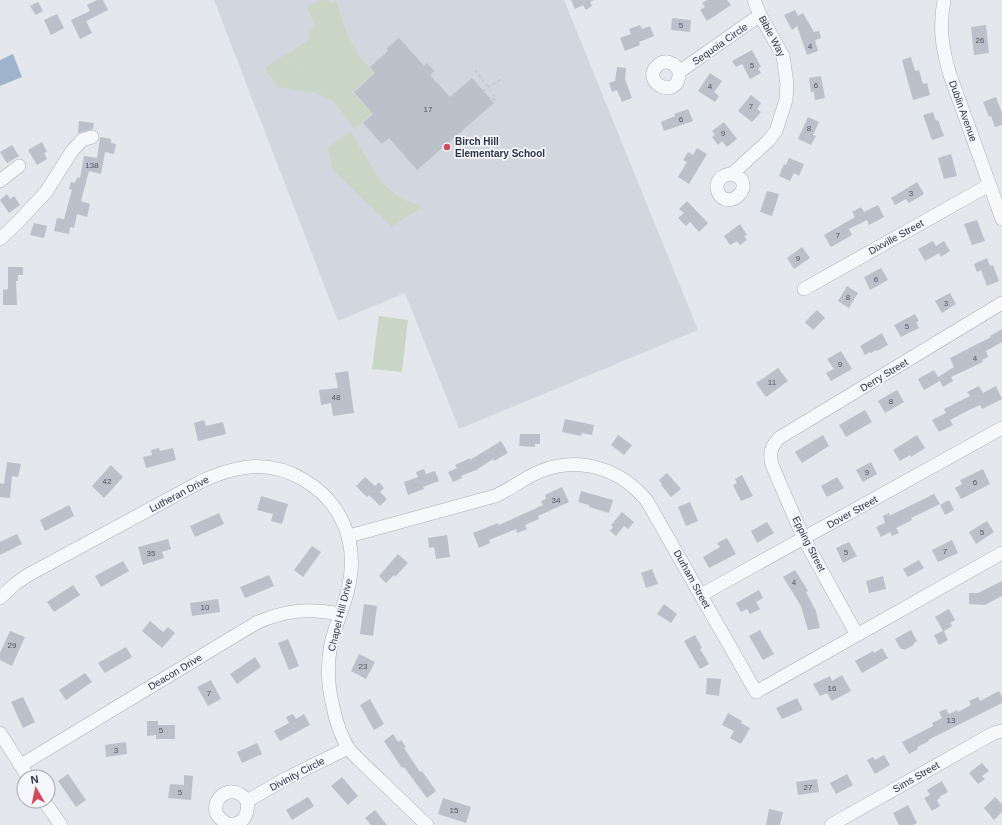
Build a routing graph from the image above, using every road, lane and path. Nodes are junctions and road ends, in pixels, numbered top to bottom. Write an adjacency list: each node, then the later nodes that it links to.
1 (754, 0): 3 (street, Bible Way)
2 (944, 0): 14 (street, Dublin Avenue)
3 (760, 15): 5 (street, Sequoia Circle); 12 (street, Bible Way)
4 (475, 70): 7 (path)
5 (679, 72)
6 (501, 79): 7 (path)
7 (489, 88): 8 (path); 9 (path)
8 (483, 91)
9 (492, 101)
10 (92, 137): 16 (street)
11 (19, 166): 13 (street)
12 (732, 174)
13 (0, 181)
14 (989, 185): 15 (street, Dublin Avenue); 17 (street, Dixville Street)
15 (1002, 220)
16 (0, 239)
17 (804, 289)
18 (1002, 304): 20 (street, Derry Street)
19 (1002, 428): 22 (street, Dover Street)
20 (770, 450): 22 (street, Epping Street)
21 (349, 536): 24 (street, Durham Street); 25 (street, Lutheran Drive); 26 (street, Chapel Hill Drive)
22 (804, 539): 24 (street, Dover Street); 27 (street, Epping Street)
23 (1002, 553): 27 (street, Durham Street)
24 (701, 595): 27 (street, Durham Street)
25 (0, 598)
26 (340, 614): 30 (street, Chapel Hill Drive); 31 (street, Deacon Drive)
27 (857, 635)
28 (1002, 731): 37 (street, Sims Street)
29 (0, 733): 31 (street)
30 (348, 748): 33 (street, Divinity Circle); 36 (street, Chapel Hill Drive)
31 (21, 765): 32 (street)
32 (23, 769)
33 (247, 801)
34 (50, 809): 35 (street)
35 (62, 825)
36 (427, 825)
37 (832, 825)

